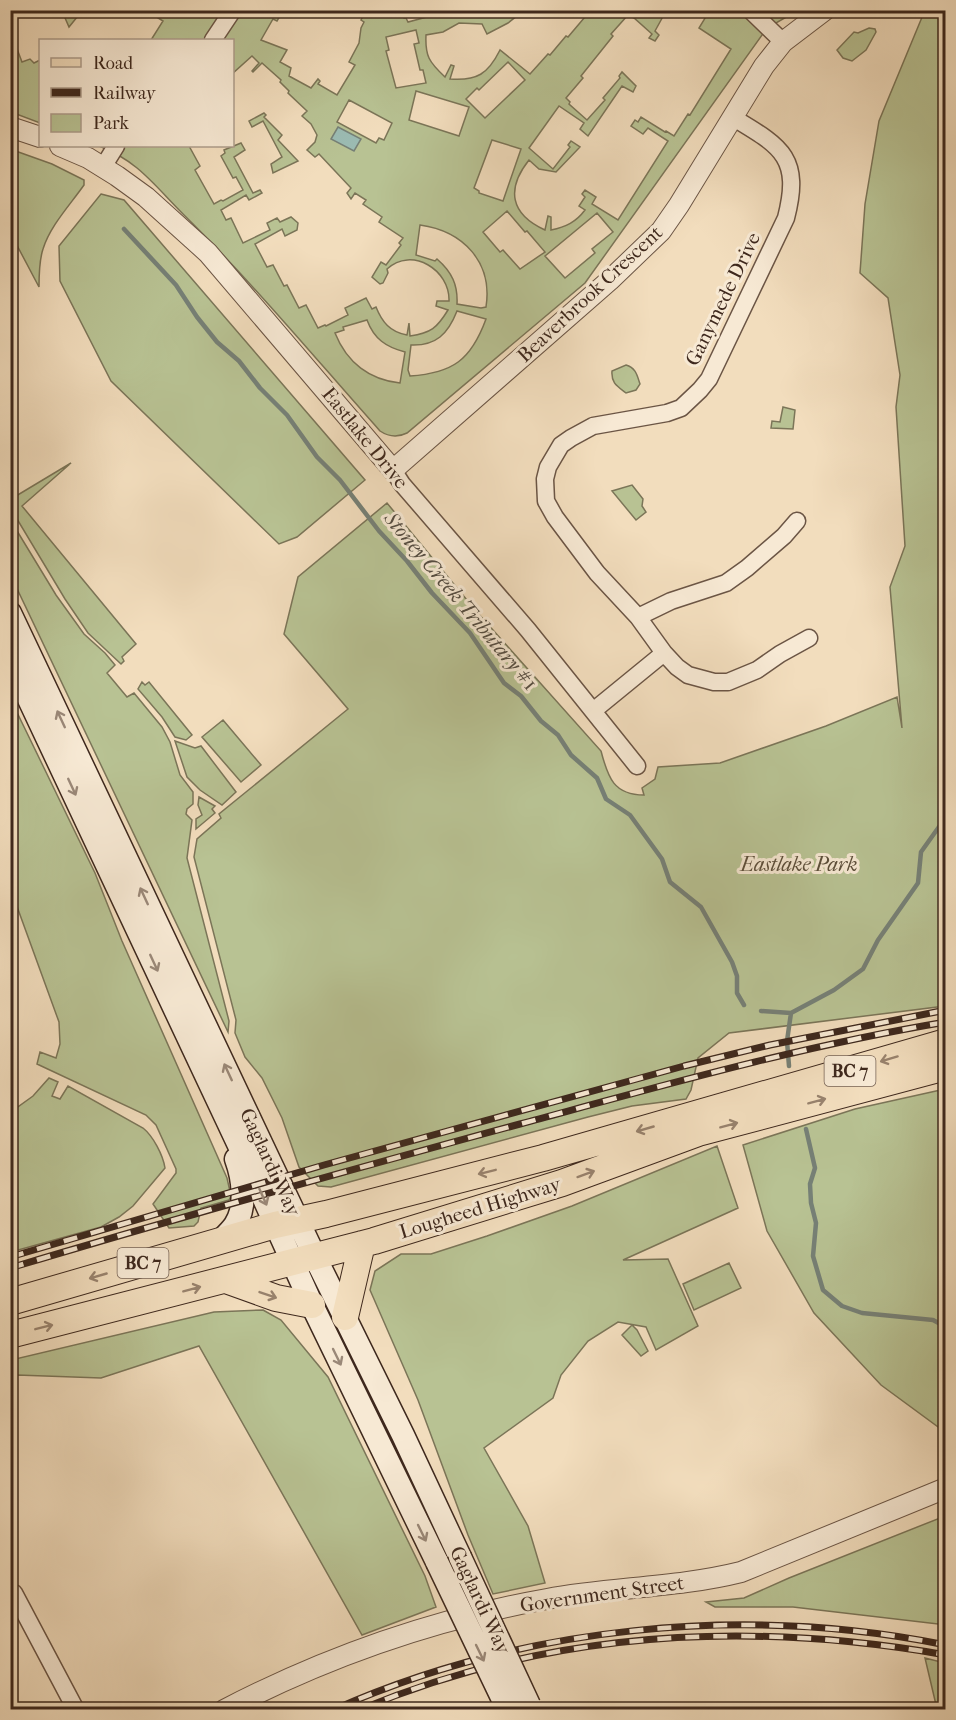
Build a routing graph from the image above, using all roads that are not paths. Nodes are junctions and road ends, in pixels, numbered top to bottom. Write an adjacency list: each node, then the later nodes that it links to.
1 (233, 10): 4 (street)
2 (750, 10): 5 (street)
3 (825, 10): 5 (street, Beaverbrook Crescent)
4 (214, 39)
5 (783, 42): 6 (street, Beaverbrook Crescent)
6 (732, 117): 12 (street, Beaverbrook Crescent); 15 (street, Ganymede Drive)
7 (10, 127): 8 (street)
8 (39, 137)
9 (62, 147): 11 (street, Eastlake Drive)
10 (115, 147): 11 (street)
11 (103, 167): 12 (street, Eastlake Drive)
12 (393, 470): 19 (street, Eastlake Drive)
13 (797, 521): 15 (street)
14 (10, 613): 26 (main road, Gaglardi Way, one-way to 14)
15 (638, 617): 17 (street, Ganymede Drive)
16 (809, 638): 17 (street, Ganymede Drive)
17 (664, 653): 19 (street)
18 (10, 659): 23 (main road, Gaglardi Way, one-way to 23)
19 (593, 711): 20 (street, Eastlake Drive)
20 (637, 766)
21 (945, 1042): 24 (main road, Lougheed Highway / BC 7, one-way to 24)
22 (945, 1067): 24 (main road, Lougheed Highway / BC 7, one-way to 22)
23 (216, 1095): 26 (main road, Gaglardi Way, one-way to 26); 27 (main road)
24 (758, 1107): 25 (main road, Lougheed Highway / BC 7)
25 (696, 1124): 26 (main road, Lougheed Highway / BC 7, one-way to 26); 28 (main road, Lougheed Highway / BC 7, one-way to 25)
26 (287, 1222): 27 (main road, Lougheed Highway / BC 7); 29 (main road, Gaglardi Way)
27 (222, 1240): 31 (main road, Lougheed Highway / BC 7, one-way to 31)
28 (362, 1244): 29 (main road, Lougheed Highway / BC 7); 33 (main road)
29 (304, 1259): 30 (main road, Lougheed Highway / BC 7); 32 (main road, Gaglardi Way); 33 (main road, Gaglardi Way)
30 (226, 1280): 32 (main road, one-way to 32); 34 (main road, Lougheed Highway / BC 7, one-way to 30)
31 (10, 1302)
32 (312, 1305): 38 (main road, Gaglardi Way, one-way to 38, bridge)
33 (345, 1317): 38 (main road, Gaglardi Way, bridge)
34 (10, 1335)
35 (945, 1488): 37 (street, Government Street)
36 (14, 1593): 39 (street)
37 (236, 1707)
38 (523, 1708)
39 (76, 1710)

